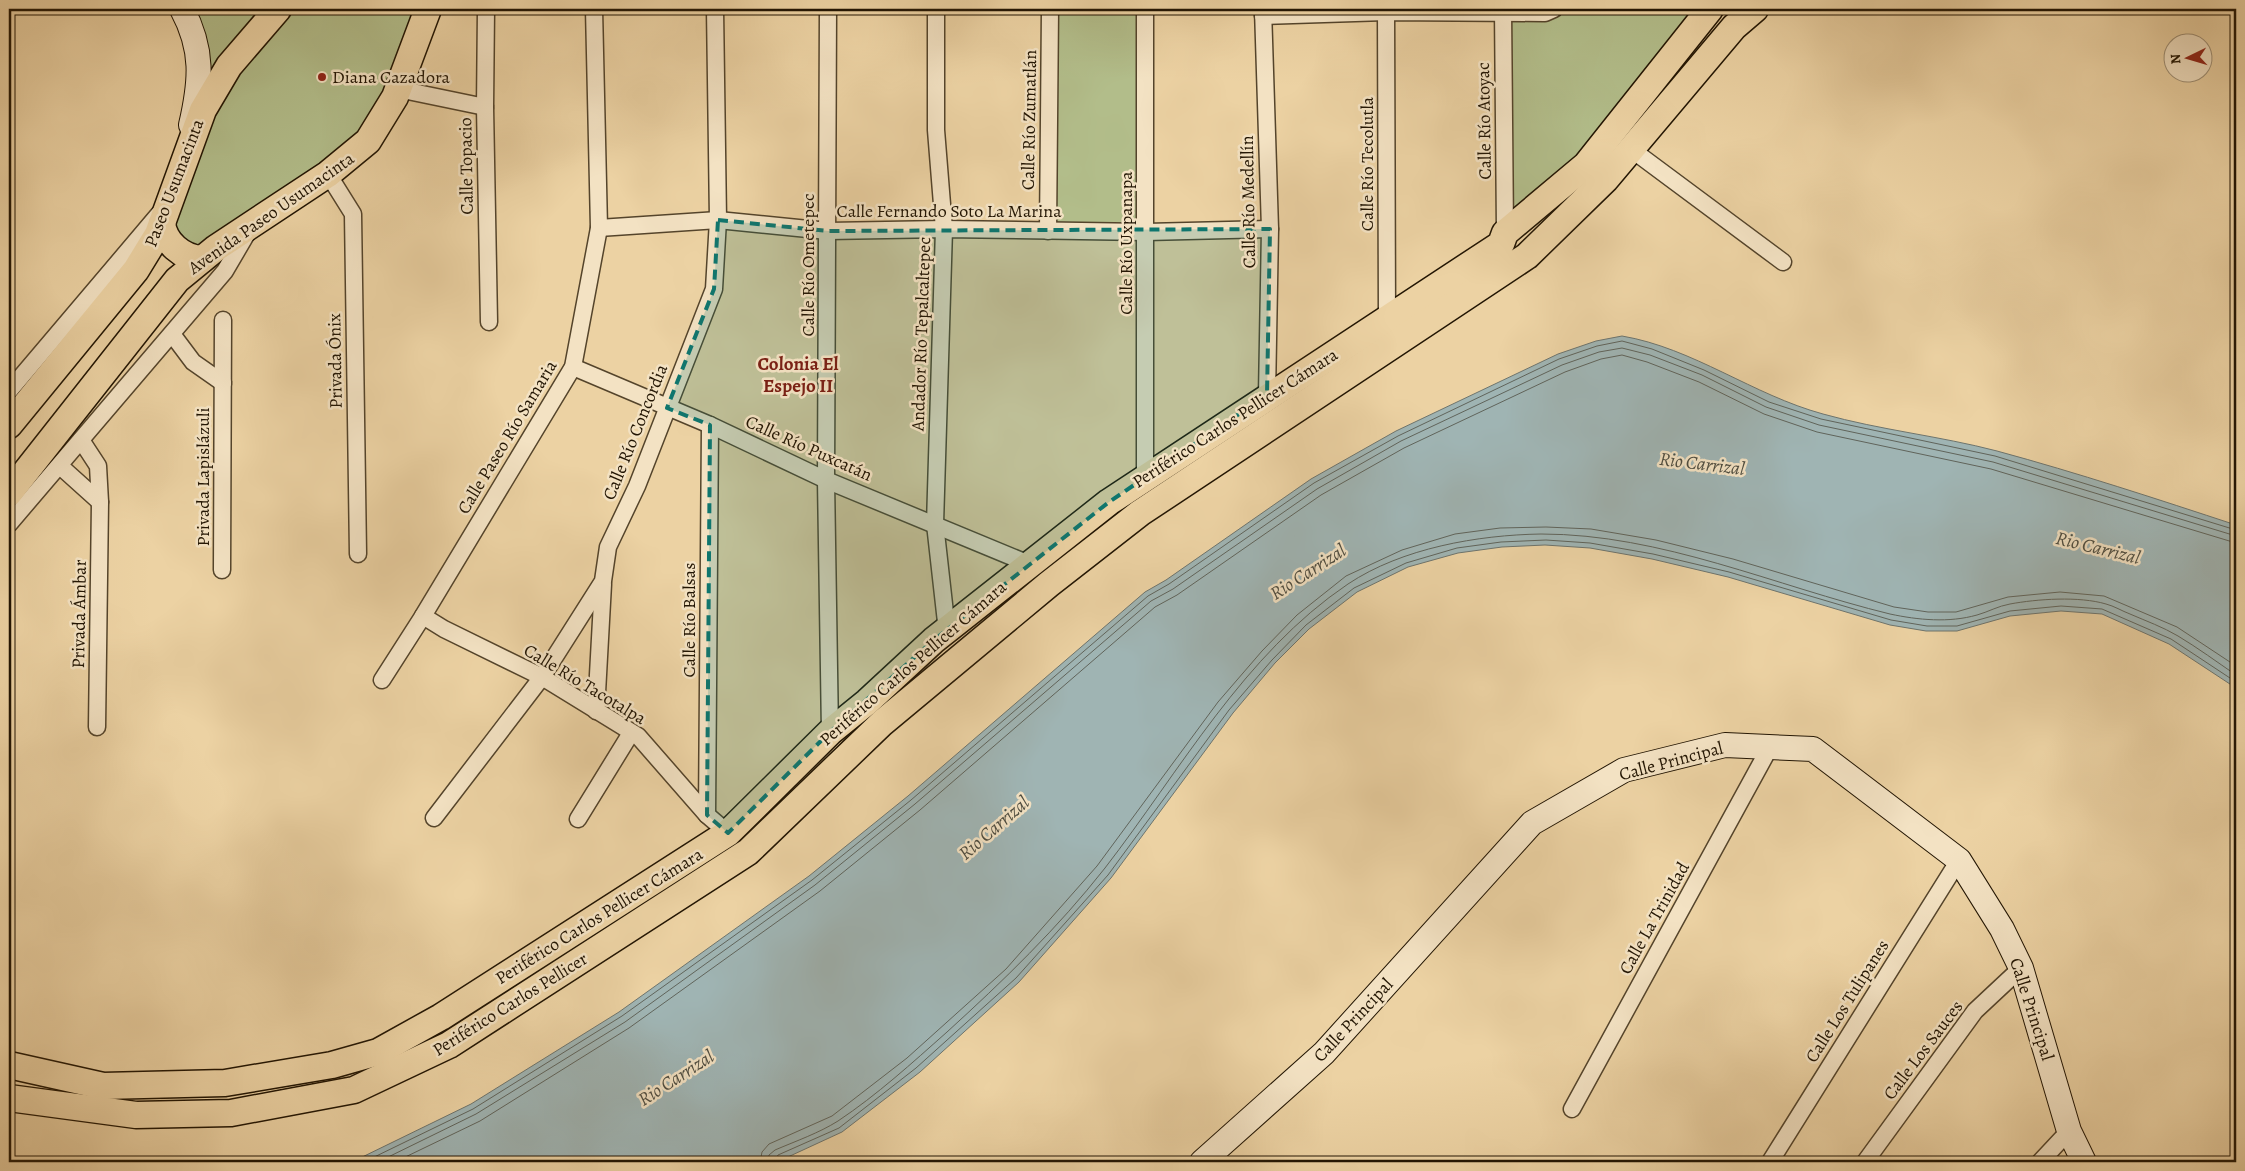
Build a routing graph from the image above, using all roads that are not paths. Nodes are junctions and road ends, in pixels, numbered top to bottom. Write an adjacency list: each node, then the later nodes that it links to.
1 (182, 9): 20 (main road)
2 (278, 9): 20 (main road, Paseo Usumacinta)
3 (428, 9): 17 (main road, Avenida Paseo Usumacinta)
4 (486, 9): 18 (street, Calle Topacio)
5 (594, 9): 25 (street, Calle Paseo Río Samaria)
6 (714, 9): 23 (street, Calle Río Concordia)
7 (828, 9): 28 (street, Calle Río Ometepec)
8 (936, 9): 26 (street, Andador Río Tepalcaltepec)
9 (1050, 9): 29 (street, Calle Río Zumatlán)
10 (1145, 9): 30 (street, Calle Río Uxpanapa)
11 (1554, 9): 15 (street)
12 (1710, 9): 31 (main road, Periférico Carlos Pellicer Cámara)
13 (1755, 9): 19 (main road, Periférico Carlos Pellicer Cámara)
14 (1386, 11): 15 (street); 16 (street); 34 (street, Calle Río Tecolutla)
15 (1503, 11): 31 (street, Calle Río Atoyac)
16 (1263, 12): 27 (street, Calle Río Medellín)
17 (398, 89): 18 (street); 21 (main road, Avenida Paseo Usumacinta)
18 (485, 106): 36 (street, Calle Topacio)
19 (1631, 149): 33 (street); 62 (main road, Periférico Carlos Pellicer Cámara)
20 (187, 150): 22 (main road, Paseo Usumacinta)
21 (328, 174): 24 (main road, Avenida Paseo Usumacinta); 53 (street, Privada Ónix)
22 (165, 213): 32 (main road); 40 (street); 43 (main road, Paseo Usumacinta)
23 (718, 220): 25 (street, Calle Fernando Soto La Marina); 28 (street, Calle Fernando Soto La Marina); 42 (street, Calle Río Concordia)
24 (252, 225): 32 (main road, Avenida Paseo Usumacinta); 37 (street)
25 (599, 228): 38 (street, Calle Paseo Río Samaria)
26 (944, 229): 28 (street, Calle Fernando Soto La Marina); 29 (street, Calle Fernando Soto La Marina); 52 (street, Andador Río Tepalcaltepec)
27 (1270, 229): 30 (street, Calle Fernando Soto La Marina); 41 (street, Calle Río Medellín)
28 (828, 231): 48 (street, Calle Río Ometepec)
29 (1048, 231): 30 (street, Calle Fernando Soto La Marina)
30 (1146, 232): 47 (street, Calle Río Uxpanapa)
31 (1505, 233): 34 (main road, Periférico Carlos Pellicer Cámara)
32 (202, 259): 49 (main road, Avenida Paseo Usumacinta)
33 (1783, 262)
34 (1387, 319): 41 (main road, Periférico Carlos Pellicer Cámara)
35 (223, 320): 39 (street, Privada Lapislázuli)
36 (489, 322)
37 (172, 334): 39 (street, Privada Lapislázuli); 45 (street)
38 (573, 367): 42 (street, Calle Río Puxcatán); 57 (street, Calle Paseo Río Samaria)
39 (223, 383): 55 (street, Privada Lapislázuli)
40 (9, 391)
41 (1268, 395): 47 (main road, Periférico Carlos Pellicer Cámara)
42 (667, 408): 44 (street, Calle Río Puxcatán); 56 (street, Calle Río Concordia)
43 (9, 425)
44 (710, 425): 48 (street, Calle Río Puxcatán); 67 (street, Calle Río Balsas)
45 (82, 440): 46 (street); 50 (street, Privada Ámbar)
46 (60, 466): 50 (street); 51 (street)
47 (1145, 477): 54 (main road, Periférico Carlos Pellicer Cámara)
48 (826, 480): 52 (street, Calle Río Puxcatán); 65 (street, Calle Río Ometepec)
49 (9, 493)
50 (100, 502): 63 (street, Privada Ámbar)
51 (9, 524)
52 (935, 524): 54 (street, Calle Río Puxcatán); 58 (street, Andador Río Tepalcaltepec)
53 (358, 554)
54 (1029, 564): 58 (main road, Periférico Carlos Pellicer Cámara)
55 (222, 570)
56 (603, 581): 59 (street, Calle Río Concordia); 61 (street)
57 (423, 616): 59 (street, Calle Río Tacotalpa); 60 (street, Calle Paseo Río Samaria)
58 (947, 631): 65 (main road, Periférico Carlos Pellicer Cámara)
59 (542, 678): 61 (street, Calle Río Tacotalpa); 68 (street, Calle Río Concordia)
60 (382, 680)
61 (596, 711): 64 (street, Calle Río Tacotalpa)
62 (882, 723): 74 (main road, Periférico Carlos Pellicer)
63 (97, 727)
64 (631, 732): 67 (street, Calle Río Tacotalpa); 69 (street)
65 (830, 732): 70 (main road, Periférico Carlos Pellicer Cámara)
66 (1770, 747): 71 (main road, Calle Principal); 75 (street, Calle La Trinidad); 77 (main road, Calle Principal)
67 (707, 815): 70 (street, Calle Río Tacotalpa)
68 (434, 818)
69 (578, 819)
70 (728, 833): 73 (main road, Periférico Carlos Pellicer Cámara)
71 (1959, 860): 72 (main road, Calle Principal); 78 (street, Calle Los Tulipanes)
72 (2022, 968): 76 (main road, Calle Principal); 79 (street, Calle Los Sauces)
73 (9, 1064)
74 (9, 1098)
75 (1572, 1109)
76 (2069, 1131): 80 (street); 81 (main road, Calle Principal)
77 (1202, 1162)
78 (1770, 1162)
79 (1865, 1162)
80 (2040, 1162)
81 (2084, 1162)

